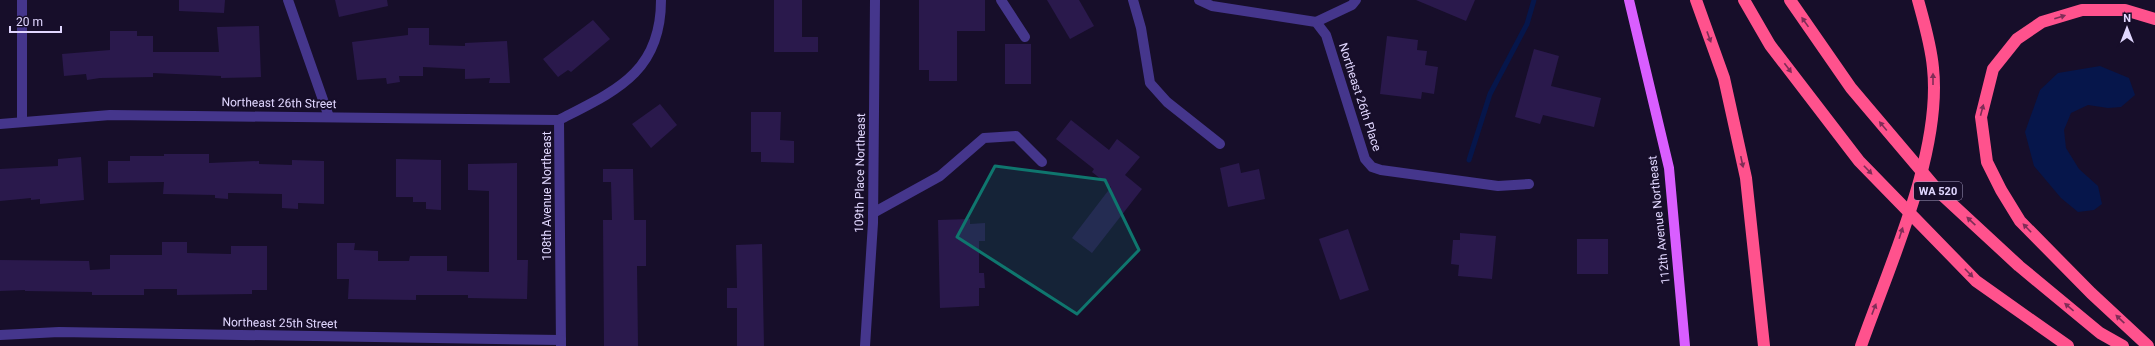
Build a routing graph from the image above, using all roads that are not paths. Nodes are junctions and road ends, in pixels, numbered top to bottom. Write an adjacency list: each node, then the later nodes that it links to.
1 (22, 0): 19 (street)
2 (288, 0): 17 (street)
3 (661, 0): 18 (street, 108th Avenue Northeast)
4 (875, 0): 24 (street, 109th Place Northeast)
5 (1001, 0): 16 (street)
6 (1133, 0): 21 (street)
7 (1199, 0): 15 (street)
8 (1356, 0): 15 (street)
9 (1629, 0): 29 (main road, 112th Avenue Northeast)
10 (1696, 0): 25 (highway, one-way to 25)
11 (1744, 0): 33 (highway, WA 520, one-way to 33)
12 (1790, 0): 34 (highway, WA 520, one-way to 12)
13 (1918, 0): 32 (highway, one-way to 13)
14 (2155, 19): 35 (highway, one-way to 14)
15 (1316, 22): 23 (street, Northeast 26th Place)
16 (1025, 37)
17 (329, 117): 18 (street, Northeast 26th Street); 19 (street, Northeast 26th Street)
18 (559, 120): 27 (street, 108th Avenue Northeast)
19 (22, 121): 20 (street, Northeast 26th Street)
20 (0, 124)
21 (1220, 144)
22 (1042, 162): 24 (street)
23 (1529, 184)
24 (873, 213): 28 (street, 109th Place Northeast)
25 (1752, 241): 30 (highway); 31 (highway)
26 (0, 335): 27 (street, Northeast 25th Street)
27 (561, 343)
28 (865, 346)
29 (1685, 346)
30 (1757, 346)
31 (1764, 346)
32 (1862, 346)
33 (2068, 346)
34 (2123, 346)
35 (2148, 346)

